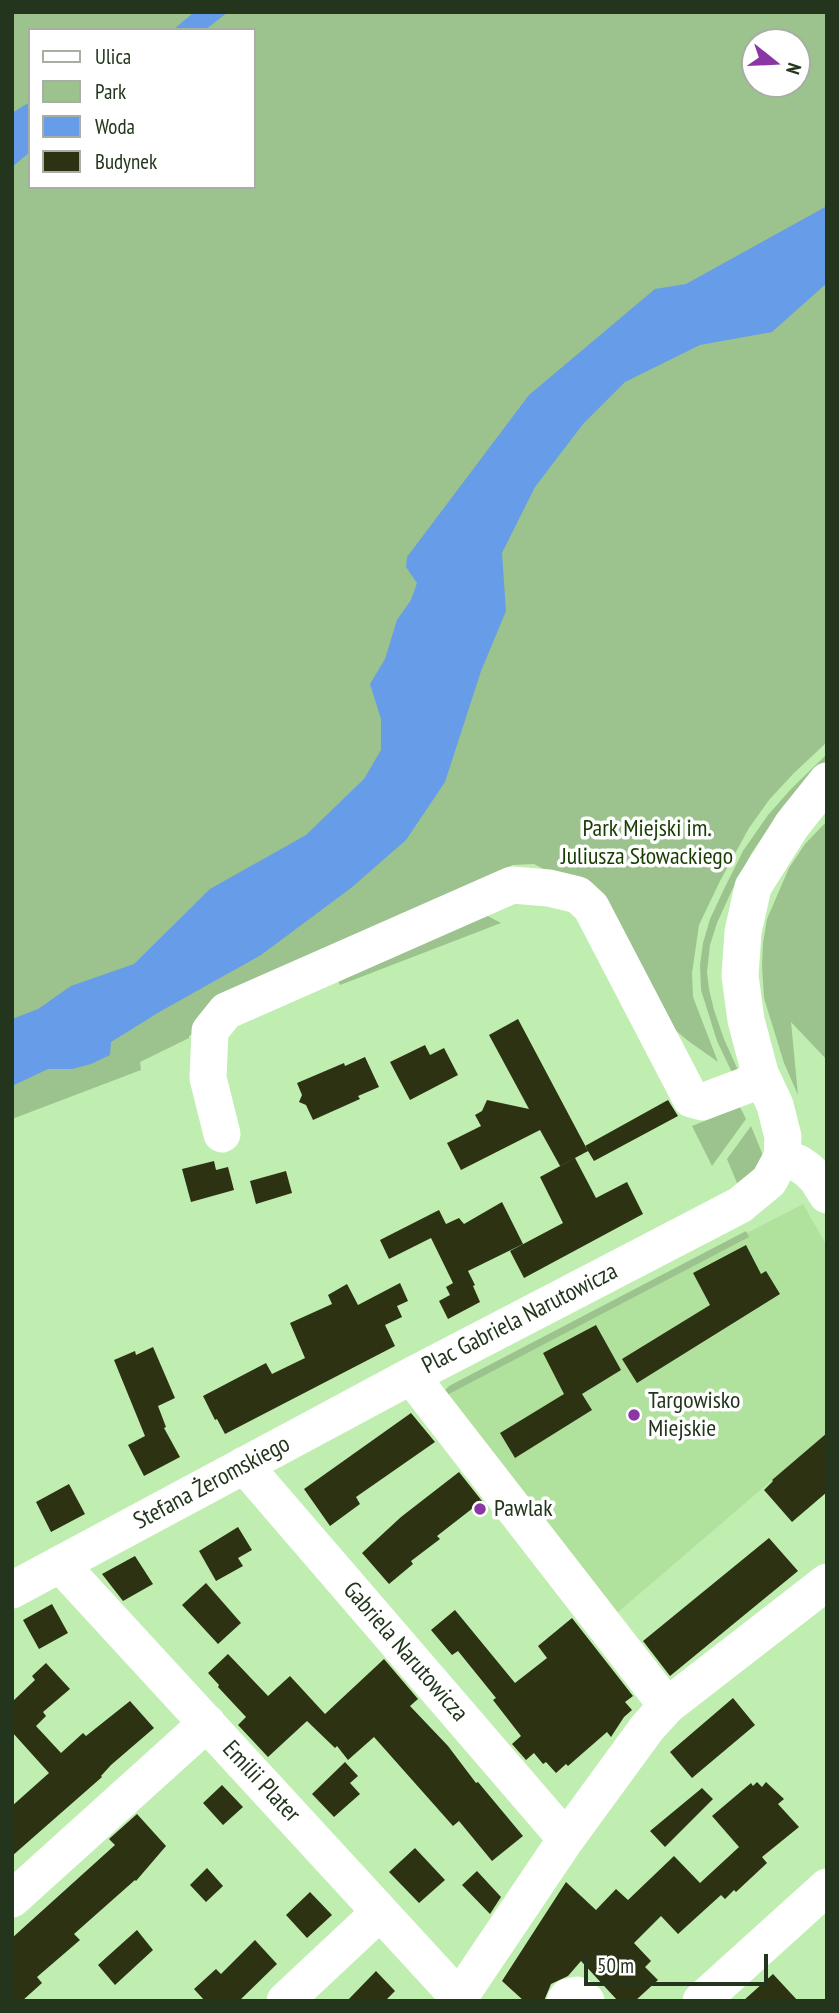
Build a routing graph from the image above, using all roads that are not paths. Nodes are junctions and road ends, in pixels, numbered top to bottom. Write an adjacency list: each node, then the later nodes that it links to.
1 (827, 780): 2 (street)
2 (763, 1079): 3 (street); 4 (street)
3 (222, 1134)
4 (782, 1157): 5 (street); 6 (street, Plac Gabriela Narutowicza)
5 (827, 1195)
6 (411, 1376): 7 (street, Stefana Żeromskiego); 11 (street, Plac Gabriela Narutowicza)
7 (244, 1465): 8 (street, Stefana Żeromskiego); 13 (street, Gabriela Narutowicza)
8 (60, 1563): 10 (street, Stefana Żeromskiego); 12 (street, Emilii Plater)
9 (827, 1582): 11 (street)
10 (12, 1590)
11 (667, 1706): 13 (street)
12 (207, 1723): 15 (street); 16 (street, Emilii Plater)
13 (566, 1839): 17 (street)
14 (827, 1887): 21 (street)
15 (12, 1899)
16 (380, 1912): 17 (street, Emilii Plater); 18 (street)
17 (461, 1999)
18 (285, 2001)
19 (565, 2001): 20 (street)
20 (586, 2001)
21 (701, 2001)

